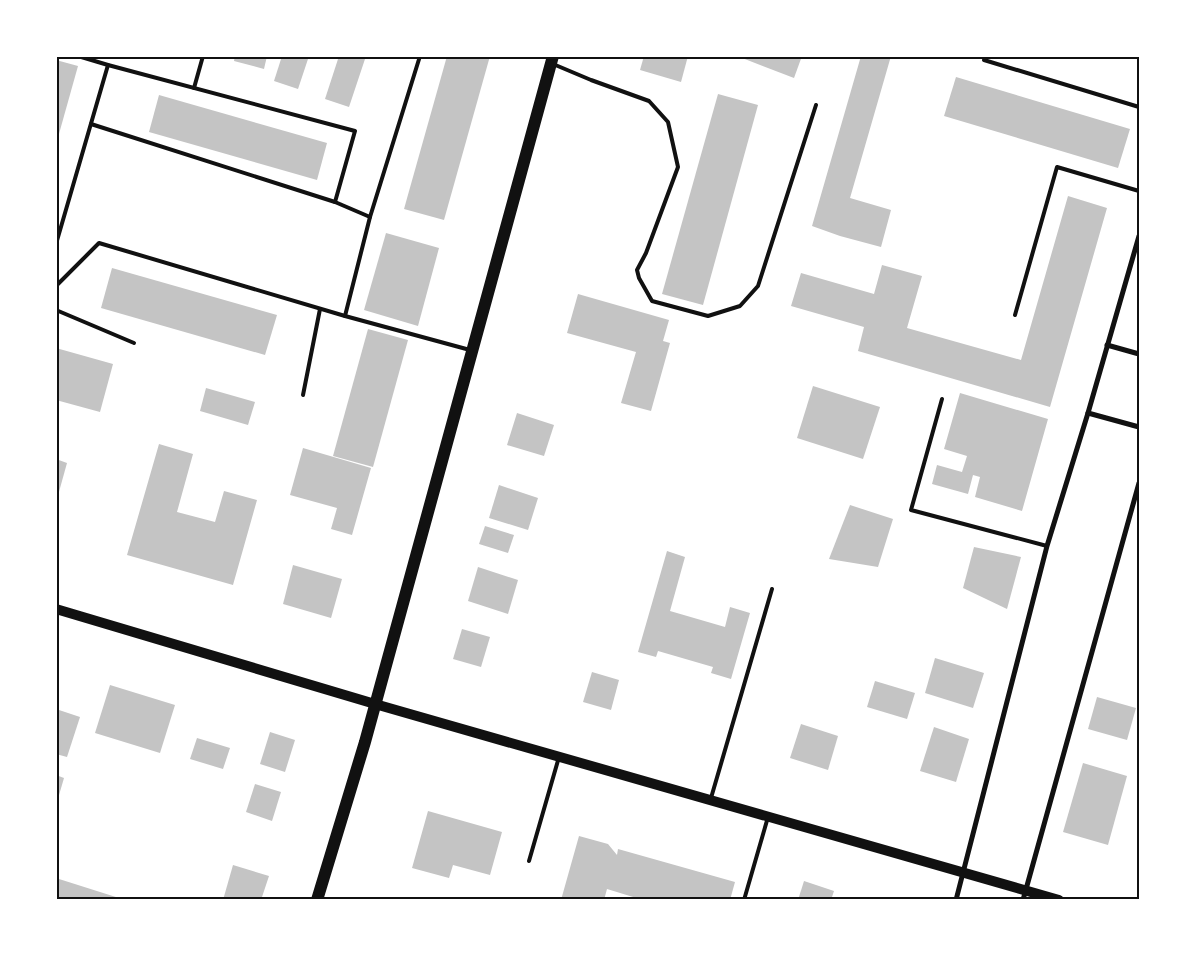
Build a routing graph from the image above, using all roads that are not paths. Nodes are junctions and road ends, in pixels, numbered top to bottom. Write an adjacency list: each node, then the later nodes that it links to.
1 (78, 56): 6 (lane)
2 (204, 56): 7 (lane)
3 (420, 56): 13 (lane)
4 (552, 60): 8 (lane); 23 (main road)
5 (984, 60): 9 (lane)
6 (108, 65): 7 (lane); 10 (lane)
7 (194, 88): 12 (lane)
8 (816, 105)
9 (1139, 107)
10 (91, 124): 12 (lane); 15 (lane)
11 (1139, 191): 19 (lane)
12 (335, 202): 13 (lane)
13 (370, 217): 20 (lane)
14 (1139, 236): 22 (street)
15 (56, 244)
16 (56, 286): 17 (lane)
17 (320, 309): 20 (lane); 25 (lane)
18 (56, 310): 21 (lane)
19 (1015, 315)
20 (345, 316): 23 (lane)
21 (134, 343)
22 (1107, 345): 24 (street); 27 (street)
23 (472, 350): 33 (main road)
24 (1139, 354)
25 (303, 395)
26 (942, 398): 30 (lane)
27 (1088, 412): 28 (street); 30 (street)
28 (1139, 427)
29 (1139, 483): 39 (street)
30 (1047, 546): 38 (street)
31 (772, 589): 35 (lane)
32 (56, 608): 33 (main road)
33 (375, 704): 34 (main road); 40 (main road)
34 (559, 757): 35 (main road); 37 (lane)
35 (710, 800): 36 (main road)
36 (768, 816): 38 (main road); 41 (lane)
37 (528, 861)
38 (964, 873): 39 (main road); 42 (street)
39 (1025, 895): 43 (main road)
40 (317, 900)
41 (744, 900)
42 (956, 900)
43 (1059, 900)

